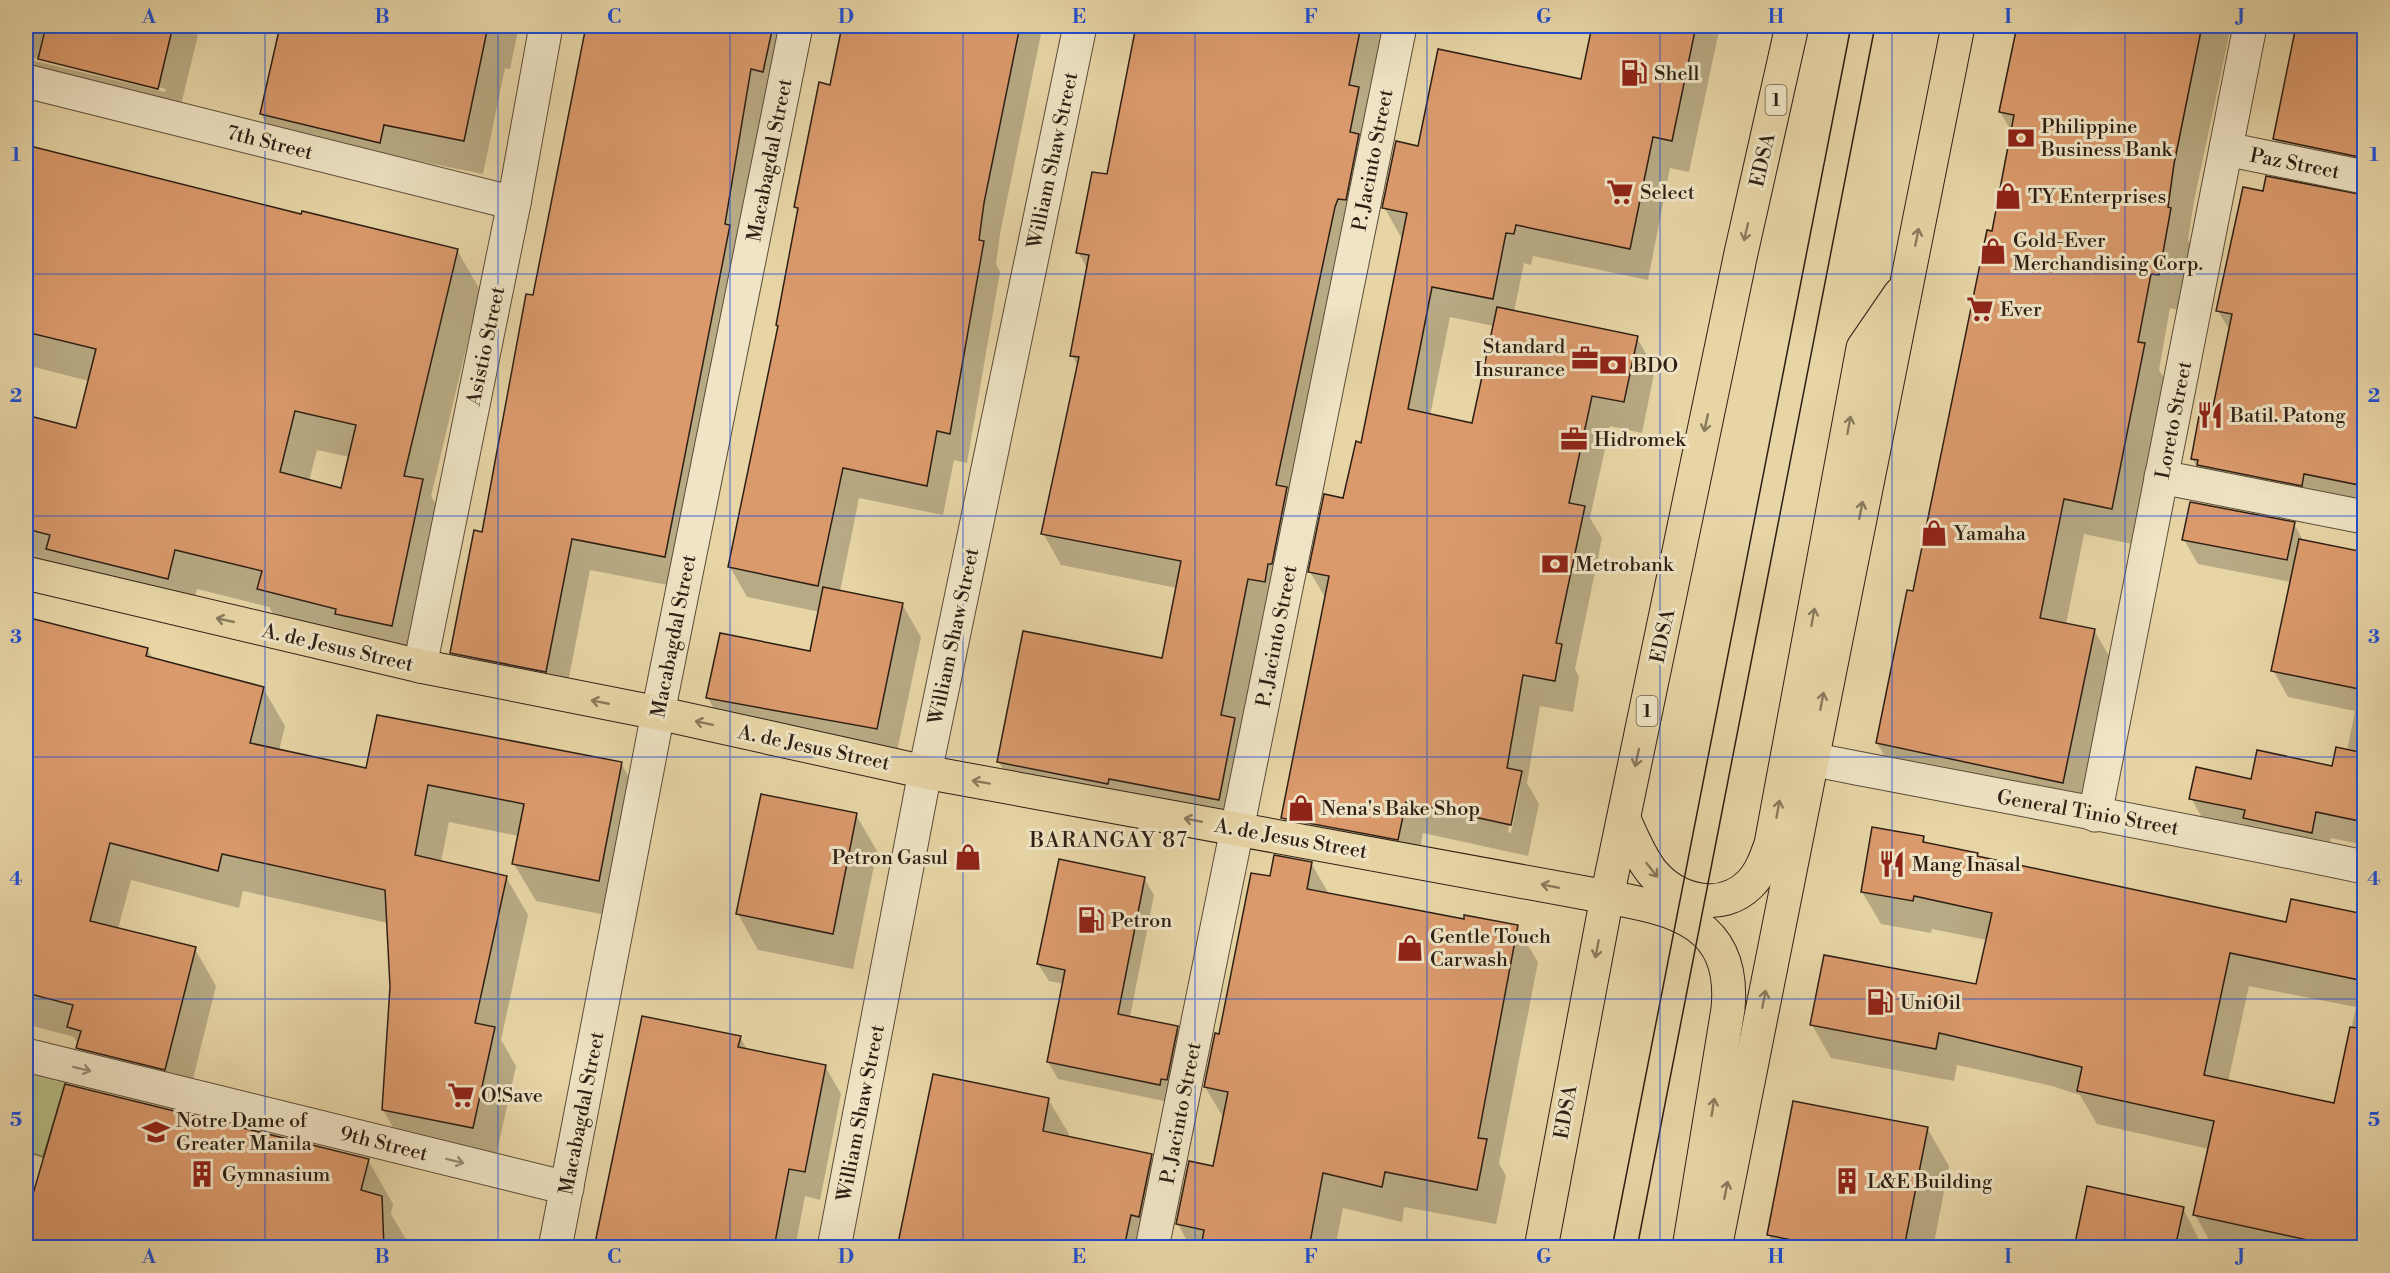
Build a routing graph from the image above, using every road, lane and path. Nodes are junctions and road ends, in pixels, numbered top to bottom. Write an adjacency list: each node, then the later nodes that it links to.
1 (546, 26): 11 (street, Asistio Street)
2 (796, 26): 17 (street, Macabagdal Street)
3 (1080, 26): 19 (street, William Shaw Street)
4 (1400, 26): 22 (street, P. Jacinto Street)
5 (1792, 26): 21 (main road, EDSA / 1, one-way to 21)
6 (1958, 26): 12 (main road, one-way to 6)
7 (2250, 26): 9 (street, Loreto Street)
8 (26, 81): 11 (street, 7th Street)
9 (2226, 149): 10 (street, Paz Street); 13 (street, Loreto Street)
10 (2364, 177)
11 (514, 203): 16 (street, Asistio Street)
12 (1908, 281): 18 (main road, one-way to 12); 21 (main road, one-way to 12)
13 (2162, 477): 14 (street); 20 (street, Loreto Street)
14 (2364, 517)
15 (26, 573): 16 (main road, A. de Jesus Street, one-way to 15)
16 (420, 666): 17 (main road, A. de Jesus Street, one-way to 16)
17 (658, 713): 19 (main road, A. de Jesus Street, one-way to 17); 26 (street, Macabagdal Street)
18 (1810, 759): 20 (street, General Tinio Street); 27 (main road, one-way to 18)
19 (926, 772): 22 (main road, A. de Jesus Street, one-way to 19); 29 (street, William Shaw Street)
20 (2095, 814): 23 (street, General Tinio Street)
21 (1624, 819): 24 (main road, EDSA / 1)
22 (1237, 828): 24 (main road, A. de Jesus Street, one-way to 22); 30 (street, P. Jacinto Street)
23 (2364, 867)
24 (1607, 897): 27 (main road, A. de Jesus Street, one-way to 24); 31 (main road, EDSA / 1, one-way to 31)
25 (26, 1055): 26 (street, 9th Street, one-way to 26)
26 (567, 1188): 28 (street, Macabagdal Street)
27 (1712, 1247)
28 (555, 1248)
29 (834, 1248)
30 (1152, 1248)
31 (1541, 1248)

